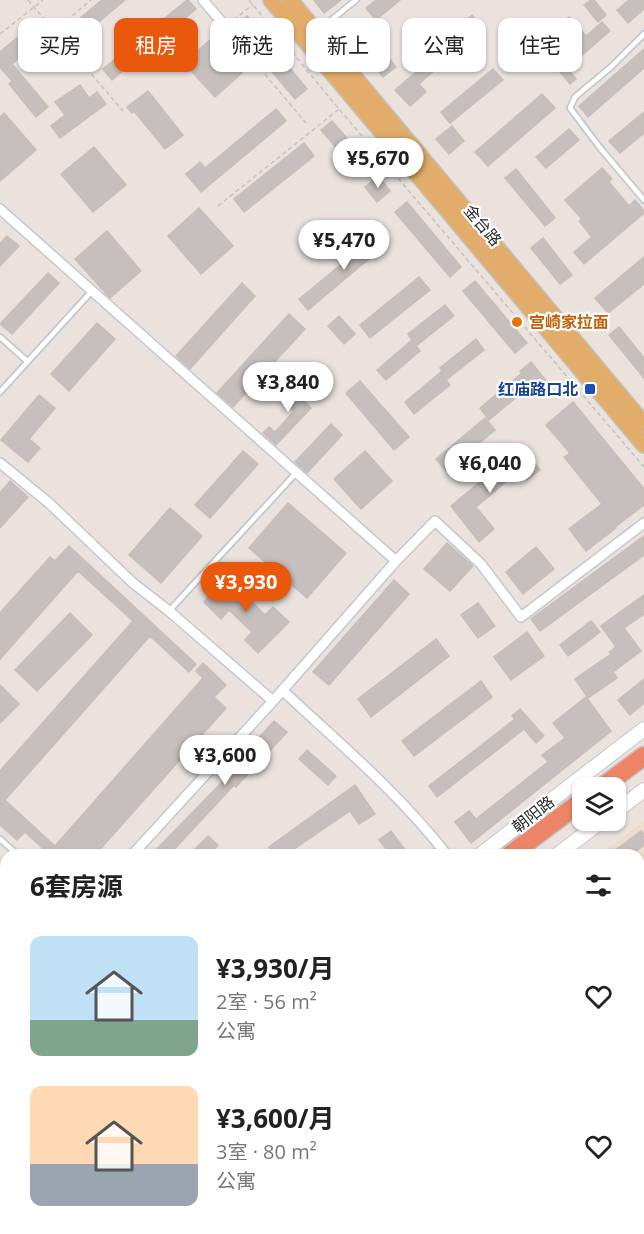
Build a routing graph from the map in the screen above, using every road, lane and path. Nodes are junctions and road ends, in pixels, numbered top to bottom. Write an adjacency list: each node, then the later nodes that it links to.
1 (28, 0): 10 (path)
2 (43, 0): 10 (path)
3 (91, 0): 12 (path)
4 (202, 0): 13 (street)
5 (249, 0): 9 (path)
6 (271, 0): 33 (main road, 金台路)
7 (290, 0): 16 (main road, 金台路)
8 (356, 0): 15 (lane)
9 (253, 4): 14 (path); 22 (path)
10 (34, 7): 11 (path); 17 (path)
11 (44, 18)
12 (69, 18)
13 (218, 18)
14 (235, 18)
15 (334, 18)
16 (306, 19)
17 (0, 34)
18 (644, 34): 25 (lane)
19 (90, 72): 23 (path)
20 (263, 72): 24 (path)
21 (350, 72): 32 (main road, 金台路)
22 (339, 109): 26 (path); 35 (path)
23 (123, 111)
24 (306, 123)
25 (644, 200)
26 (218, 206)
27 (0, 209): 28 (street)
28 (92, 292): 30 (lane); 36 (street)
29 (0, 337): 30 (lane)
30 (27, 361): 31 (lane)
31 (0, 392)
32 (644, 424)
33 (644, 445)
34 (0, 462): 39 (street)
35 (644, 468)
36 (297, 472): 38 (street); 39 (lane)
37 (644, 523): 38 (street)
38 (396, 561): 40 (street)
39 (169, 611): 41 (street)
40 (282, 690): 41 (street); 55 (street)
41 (273, 701): 54 (street)
42 (644, 729): 56 (street, 朝阳路)
43 (644, 756): 45 (highway)
44 (644, 769): 46 (highway)
45 (616, 777)
46 (626, 782)
47 (644, 790): 48 (street)
48 (626, 804)
49 (572, 808): 57 (highway, 朝阳路)
50 (572, 822): 58 (highway, 朝阳路)
51 (589, 831): 59 (street)
52 (0, 839): 53 (lane)
53 (11, 849)
54 (137, 849)
55 (442, 849)
56 (488, 849)
57 (518, 849)
58 (535, 849)
59 (565, 849)

